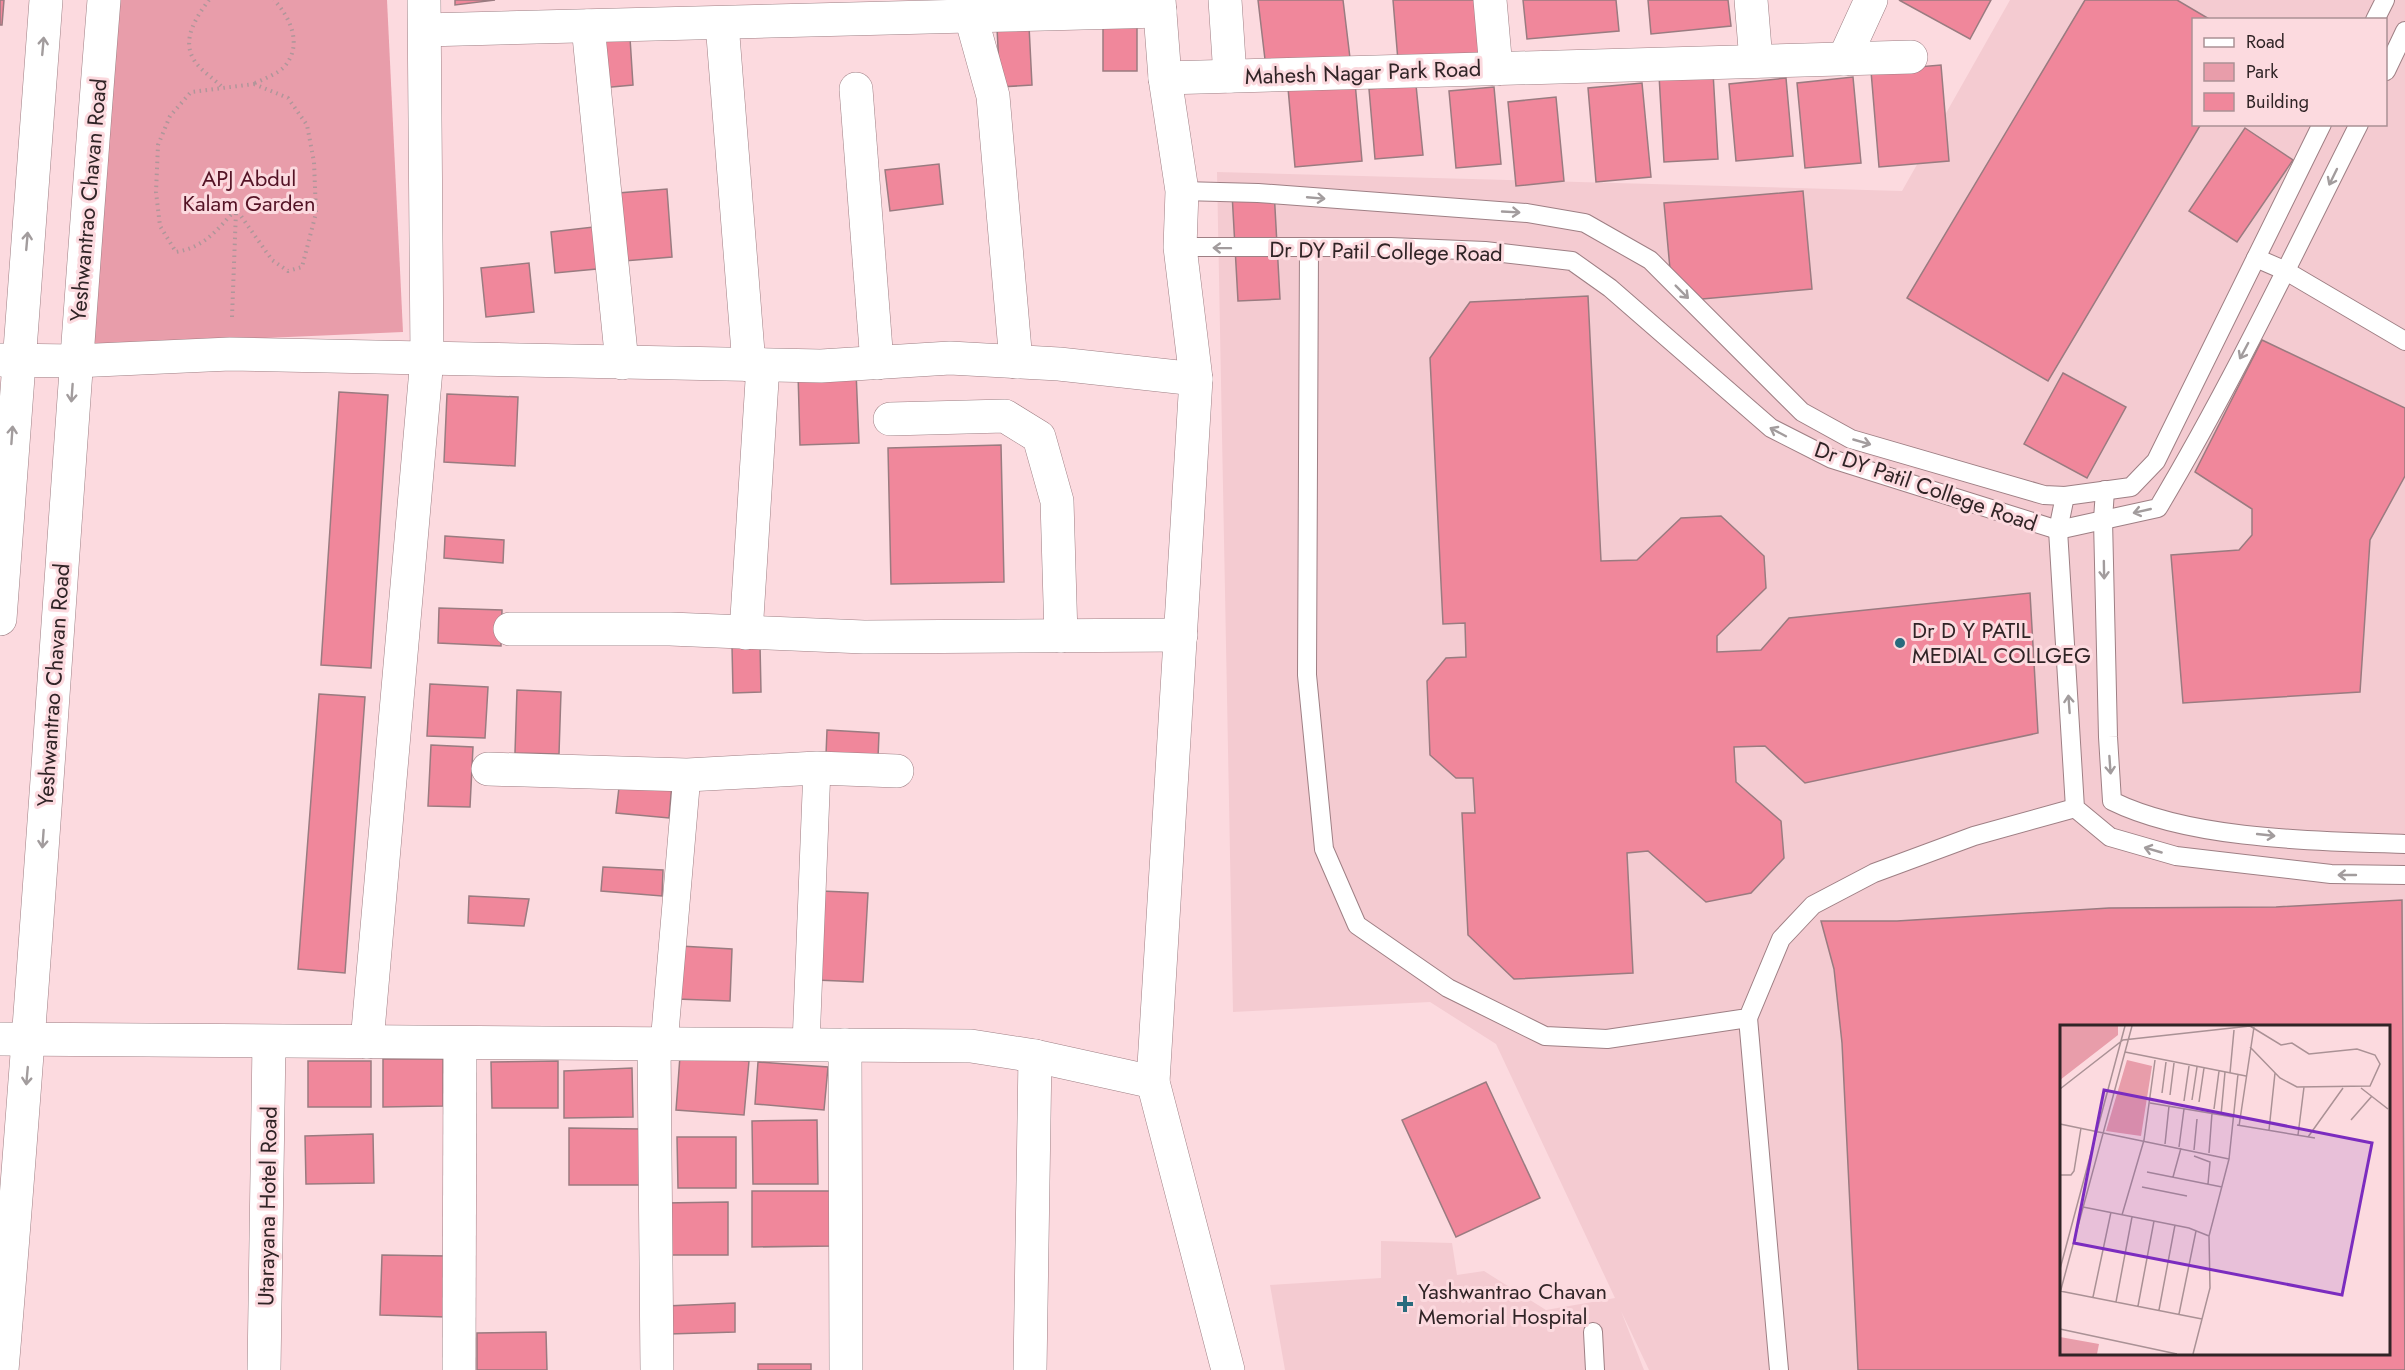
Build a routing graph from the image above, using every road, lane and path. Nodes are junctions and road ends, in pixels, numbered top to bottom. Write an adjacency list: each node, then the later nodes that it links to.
1 (46, 0): 39 (street, one-way to 1)
2 (104, 0): 40 (street, Yeshwantrao Chavan Road)
3 (209, 0): 26 (path)
4 (274, 0): 25 (path)
5 (1225, 0): 23 (street, Mahesh Nagar Park Road)
6 (1490, 0): 22 (street, Mahesh Nagar Park Road)
7 (1751, 0): 20 (street)
8 (1871, 0): 19 (street)
9 (2385, 0): 14 (lane)
10 (1159, 5): 11 (street); 24 (street)
11 (1054, 7): 13 (street)
12 (424, 15): 16 (street); 38 (street)
13 (971, 17): 15 (street); 41 (street)
14 (2376, 18)
15 (722, 23): 16 (street); 44 (street)
16 (588, 26): 42 (street)
17 (2405, 32): 21 (lane)
18 (1911, 57): 19 (street, Mahesh Nagar Park Road)
19 (1844, 59): 20 (street, Mahesh Nagar Park Road)
20 (1756, 61): 22 (street, Mahesh Nagar Park Road)
21 (2387, 67)
22 (1496, 69): 23 (street, Mahesh Nagar Park Road)
23 (1230, 76): 24 (street, Mahesh Nagar Park Road)
24 (1165, 78): 30 (street)
25 (254, 84): 26 (path); 31 (path)
26 (221, 86): 31 (path)
27 (856, 89): 43 (street)
28 (2321, 126): 34 (lane, Dr DY Patil College Road)
29 (2358, 126): 35 (lane, Dr DY Patil College Road, one-way to 35)
30 (1182, 190): 32 (street); 48 (lane, Dr DY Patil College Road, one-way to 48)
31 (236, 209): 37 (path)
32 (1180, 247): 33 (lane, Dr DY Patil College Road, one-way to 32); 45 (street)
33 (1309, 249): 50 (lane, Dr DY Patil College Road, one-way to 33); 63 (lane)
34 (2256, 258): 35 (lane); 47 (lane, Dr DY Patil College Road)
35 (2286, 271): 36 (lane); 49 (lane, Dr DY Patil College Road, one-way to 49)
36 (2405, 341)
37 (230, 354): 38 (street); 40 (street)
38 (427, 358): 42 (street); 66 (street)
39 (9, 360): 40 (street); 51 (street, one-way to 39)
40 (75, 361): 64 (street, Yeshwantrao Chavan Road, one-way to 64)
41 (1016, 362): 43 (street); 45 (street)
42 (622, 363): 44 (street)
43 (877, 363): 44 (street)
44 (756, 365): 53 (street)
45 (1196, 379): 54 (street)
46 (890, 419): 55 (street)
47 (2105, 490): 48 (lane, Dr DY Patil College Road); 49 (lane)
48 (2065, 496): 50 (lane)
49 (2103, 520): 50 (lane, Dr DY Patil College Road); 61 (lane, one-way to 61)
50 (2058, 530): 60 (lane, one-way to 50)
51 (0, 619)
52 (510, 629): 53 (street)
53 (746, 633): 55 (street)
54 (1181, 635): 55 (street); 72 (street)
55 (1061, 636)
56 (817, 768): 58 (street); 59 (street); 69 (street)
57 (488, 769): 59 (street)
58 (897, 771)
59 (687, 774): 68 (street)
60 (2075, 808): 62 (lane, one-way to 60); 63 (lane)
61 (2405, 844)
62 (2405, 875)
63 (1748, 1018): 82 (lane)
64 (15, 1040): 65 (street); 74 (street, Yeshwantrao Chavan Road, one-way to 74)
65 (269, 1042): 66 (street); 75 (street, Utarayana Hotel Road)
66 (367, 1042): 67 (street)
67 (460, 1043): 68 (street); 76 (street)
68 (659, 1044): 69 (street); 77 (street)
69 (806, 1044): 70 (street)
70 (845, 1045): 71 (street); 78 (street)
71 (1035, 1056): 72 (street); 79 (street)
72 (1154, 1082): 80 (street)
73 (1593, 1332): 81 (lane)
74 (2, 1370)
75 (264, 1370)
76 (459, 1370)
77 (657, 1370)
78 (846, 1370)
79 (1030, 1370)
80 (1228, 1370)
81 (1595, 1370)
82 (1779, 1370)

